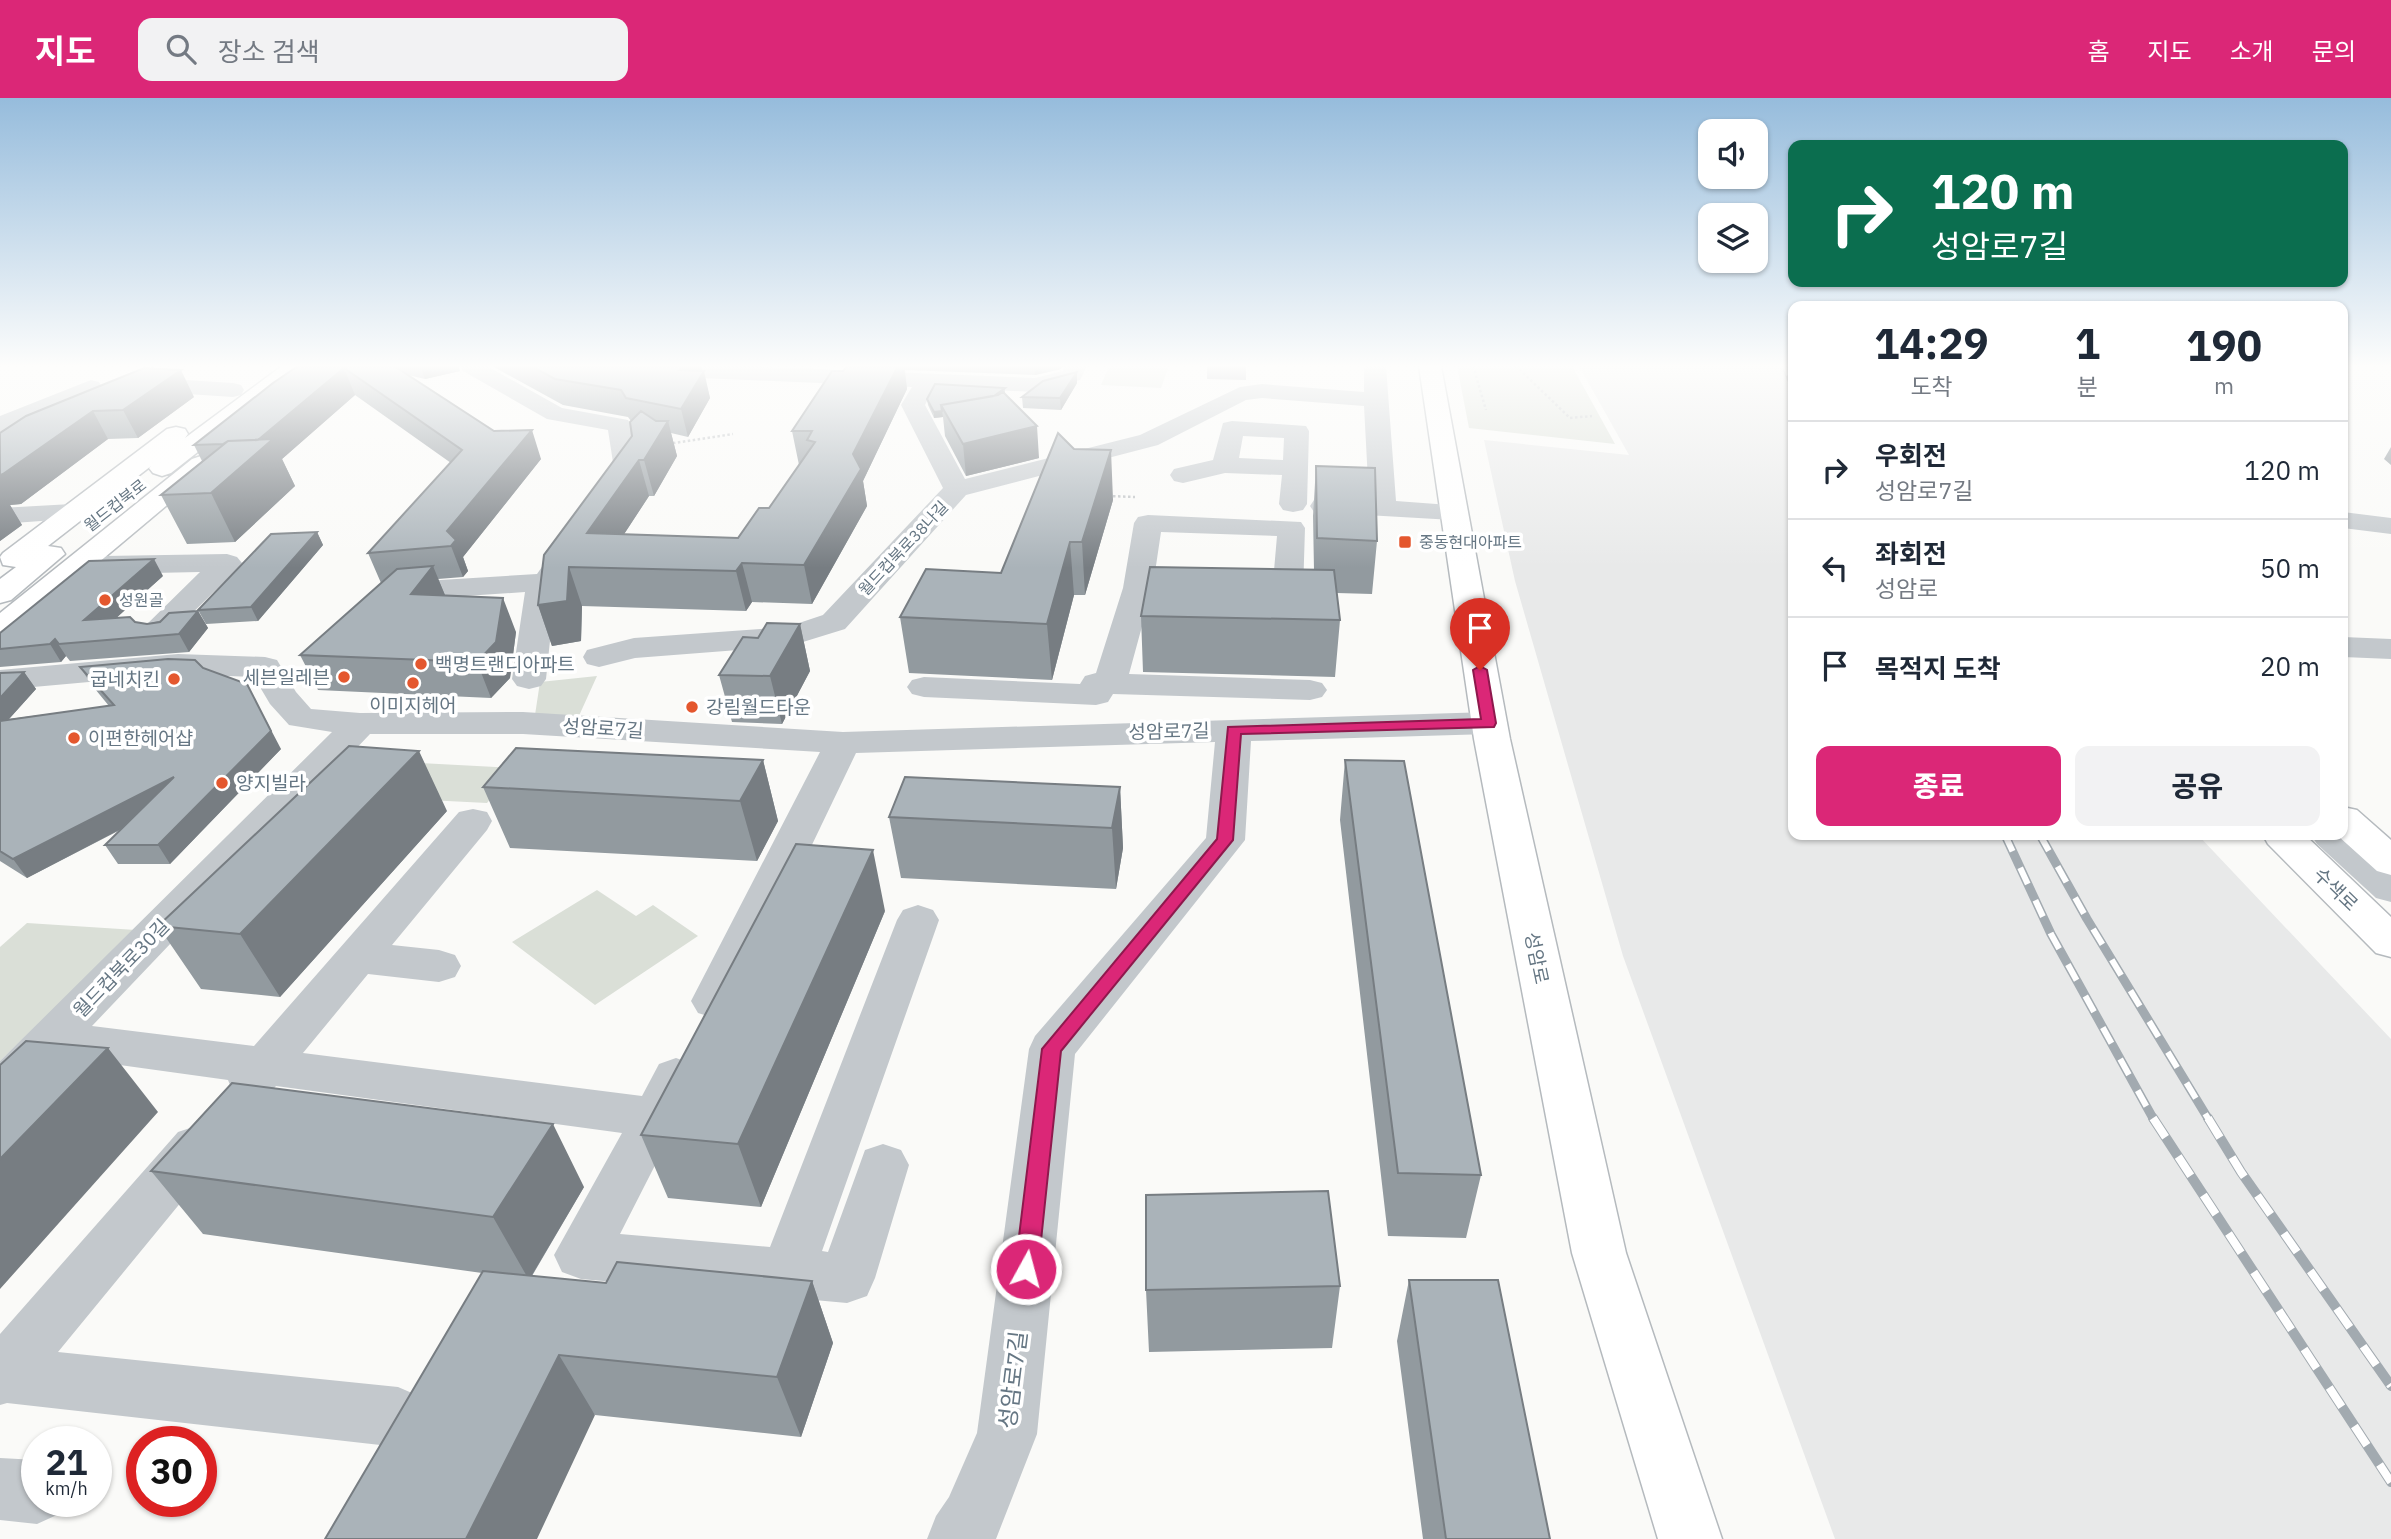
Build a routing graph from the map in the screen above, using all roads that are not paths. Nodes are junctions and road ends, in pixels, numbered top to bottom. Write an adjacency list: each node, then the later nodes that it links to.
1 (176, 433): 16 (main road)
2 (204, 433): 26 (main road, 월드컵북로)
3 (237, 433): 22 (main road)
4 (621, 433): 24 (street)
5 (926, 433): 14 (street)
6 (1162, 433): 14 (street, 월드컵북로38나길)
7 (1231, 433): 11 (street)
8 (1297, 433): 12 (street)
9 (1377, 433): 15 (street)
10 (1441, 433): 17 (main road, 성암로)
11 (1225, 465): 12 (street); 13 (street)
12 (1294, 468): 19 (street)
13 (1183, 475)
14 (957, 489): 32 (street, 월드컵북로38나길)
15 (1383, 508): 17 (street); 19 (street)
16 (72, 512): 18 (street); 23 (main road)
17 (1453, 512): 38 (main road, 성암로)
18 (0, 516)
19 (1292, 516): 25 (street); 25 (street)
20 (2348, 521): 21 (street)
21 (2391, 526)
22 (78, 566): 28 (main road); 29 (street)
23 (0, 569)
24 (546, 582): 27 (street); 33 (street)
25 (1138, 588): 36 (street)
26 (0, 594)
27 (371, 611)
28 (0, 629)
29 (157, 631)
30 (2348, 647): 31 (street)
31 (2391, 649)
32 (598, 657)
33 (529, 679)
34 (0, 680): 39 (street, 성암로7길)
35 (925, 687): 36 (street)
36 (1102, 690): 37 (street); 41 (street)
37 (1310, 690)
38 (1489, 723): 40 (street, 성암로7길); 64 (main road, 성암로)
39 (360, 724): 42 (street, 성암로7길); 53 (street, 월드컵북로30길)
40 (1234, 730): 41 (street, 성암로7길); 63 (street, 성암로7길)
41 (1089, 734): 42 (street, 성암로7길)
42 (843, 743): 56 (street)
43 (474, 821): 51 (street)
44 (2348, 823): 47 (main road)
45 (2287, 840): 50 (main road, 수색로)
46 (2338, 840): 48 (street)
47 (2391, 862)
48 (2391, 888)
49 (919, 920): 58 (street)
50 (2391, 942)
51 (358, 957): 52 (street); 54 (street)
52 (439, 966)
53 (52, 1038): 54 (street); 55 (street, 월드컵북로30길)
54 (265, 1066): 56 (street); 59 (street)
55 (0, 1091)
56 (656, 1118): 58 (street)
57 (883, 1165): 58 (street)
58 (787, 1273)
59 (2, 1375): 60 (street)
60 (398, 1417)
61 (0, 1489): 62 (street)
62 (21, 1491)
63 (959, 1539)
64 (1690, 1539)

